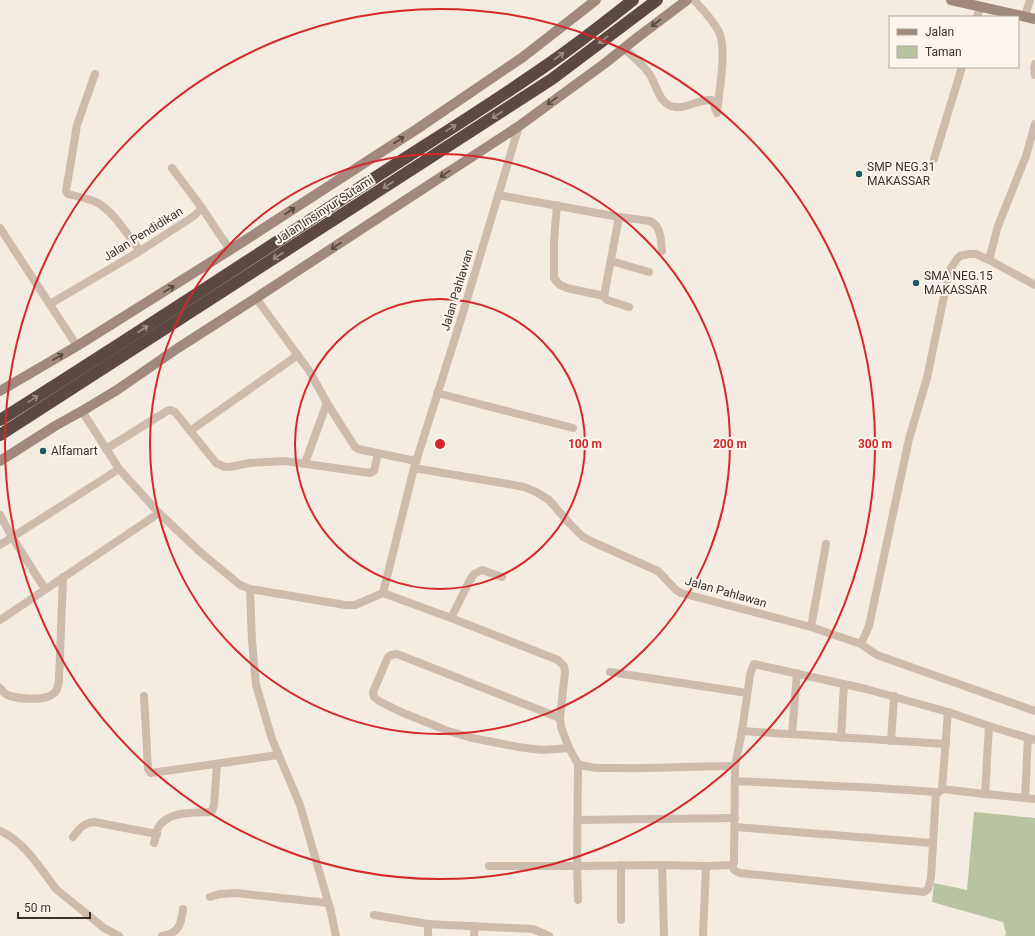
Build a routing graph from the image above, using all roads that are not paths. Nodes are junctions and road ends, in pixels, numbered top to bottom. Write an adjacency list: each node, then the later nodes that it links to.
1 (596, 0): 25 (street, one-way to 1)
2 (632, 0): 42 (highway, Jalan Insinyur Sutami, one-way to 2)
3 (657, 0): 45 (highway, Jalan Insinyur Sutami, one-way to 45)
4 (687, 0): 11 (street, one-way to 11)
5 (694, 0): 11 (street)
6 (951, 0): 8 (street)
7 (1030, 0): 9 (street)
8 (979, 12): 9 (street)
9 (1024, 16): 10 (street)
10 (1035, 18)
11 (623, 48): 17 (street, one-way to 17)
12 (1035, 64): 15 (street)
13 (962, 68): 18 (street)
14 (95, 74): 26 (street)
15 (1035, 75)
16 (1035, 124): 28 (street)
17 (519, 126): 20 (street, Jalan Pahlawan); 33 (street, one-way to 33)
18 (934, 159)
19 (172, 168): 22 (street)
20 (498, 195): 21 (street); 39 (street, Jalan Pahlawan)
21 (557, 205): 23 (street); 32 (street)
22 (202, 208): 25 (street); 26 (street, Jalan Pendidikan)
23 (619, 216): 27 (street); 29 (street)
24 (0, 228): 34 (street)
25 (230, 250): 36 (street, one-way to 25)
26 (140, 251): 34 (street, Jalan Pendidikan)
27 (662, 251)
28 (989, 260): 31 (street); 65 (street)
29 (611, 262): 30 (street); 32 (street)
30 (649, 272)
31 (1035, 285)
32 (604, 296): 35 (street)
33 (256, 298): 37 (street, Jalan Pahlawan); 41 (street)
34 (50, 304): 36 (street)
35 (629, 307)
36 (77, 346): 38 (street, one-way to 36)
37 (298, 355): 40 (street, Jalan Pahlawan); 44 (street)
38 (0, 391)
39 (437, 393): 43 (street); 50 (street, Jalan Pahlawan)
40 (327, 403): 47 (street, Jalan Pahlawan); 49 (street)
41 (82, 411): 46 (street); 48 (street)
42 (0, 420)
43 (573, 428)
44 (190, 431): 46 (street); 49 (street)
45 (0, 435)
46 (106, 450): 51 (street)
47 (378, 453): 49 (street); 50 (street, Jalan Pahlawan)
48 (0, 461)
49 (305, 463)
50 (415, 464): 61 (street); 64 (street, Jalan Pahlawan)
51 (119, 469): 52 (street); 54 (street)
52 (159, 513): 57 (street); 59 (street)
53 (0, 515): 54 (street)
54 (12, 537): 56 (street); 60 (street)
55 (826, 544): 64 (street)
56 (0, 545)
57 (63, 577): 60 (street); 69 (street)
58 (502, 577): 62 (street)
59 (250, 589): 61 (street); 84 (street)
60 (44, 590): 63 (street)
61 (383, 593): 62 (street)
62 (451, 618): 75 (street)
63 (0, 620)
64 (811, 627): 65 (street, Jalan Pahlawan)
65 (861, 644): 73 (street, Jalan Pahlawan)
66 (610, 672): 70 (street)
67 (796, 673): 68 (street); 70 (street); 78 (street)
68 (844, 684): 72 (street); 79 (street)
69 (0, 688)
70 (747, 693): 77 (street)
71 (144, 696): 85 (street)
72 (894, 696): 74 (street); 81 (street)
73 (1035, 711)
74 (948, 712): 76 (street); 82 (street)
75 (560, 718): 83 (street); 83 (street)
76 (989, 726): 80 (street); 90 (street)
77 (742, 730): 78 (street); 87 (street)
78 (792, 734): 79 (street)
79 (841, 738): 81 (street)
80 (1031, 739): 91 (street)
81 (891, 741): 82 (street)
82 (946, 744): 89 (street)
83 (569, 748): 86 (street)
84 (278, 755): 85 (street); 109 (street)
85 (217, 764): 97 (street)
86 (578, 764): 87 (street); 94 (street)
87 (735, 766): 88 (street)
88 (735, 782): 89 (street); 93 (street)
89 (939, 790): 90 (street); 100 (street)
90 (984, 794): 91 (street)
91 (1025, 798): 92 (street)
92 (1035, 799)
93 (735, 818): 94 (street); 95 (street)
94 (578, 820): 105 (street)
95 (735, 828): 100 (street); 101 (street)
96 (0, 831): 117 (street)
97 (157, 834): 98 (street); 99 (street)
98 (73, 837)
99 (154, 843)
100 (933, 843): 101 (street)
101 (732, 864): 106 (street)
102 (621, 865): 103 (street); 105 (street); 112 (street)
103 (662, 865): 106 (street); 116 (street)
104 (489, 866): 105 (street)
105 (577, 866): 108 (street)
106 (706, 866): 123 (street)
107 (210, 897): 109 (street)
108 (578, 900)
109 (328, 903): 119 (street)
110 (183, 909): 118 (street)
111 (374, 915): 113 (street)
112 (621, 920)
113 (428, 924): 114 (street); 120 (street)
114 (475, 926): 115 (street); 121 (street)
115 (532, 933): 122 (street)
116 (664, 935)
117 (119, 936)
118 (162, 936)
119 (336, 936)
120 (428, 936)
121 (474, 936)
122 (549, 936)
123 (703, 936)

